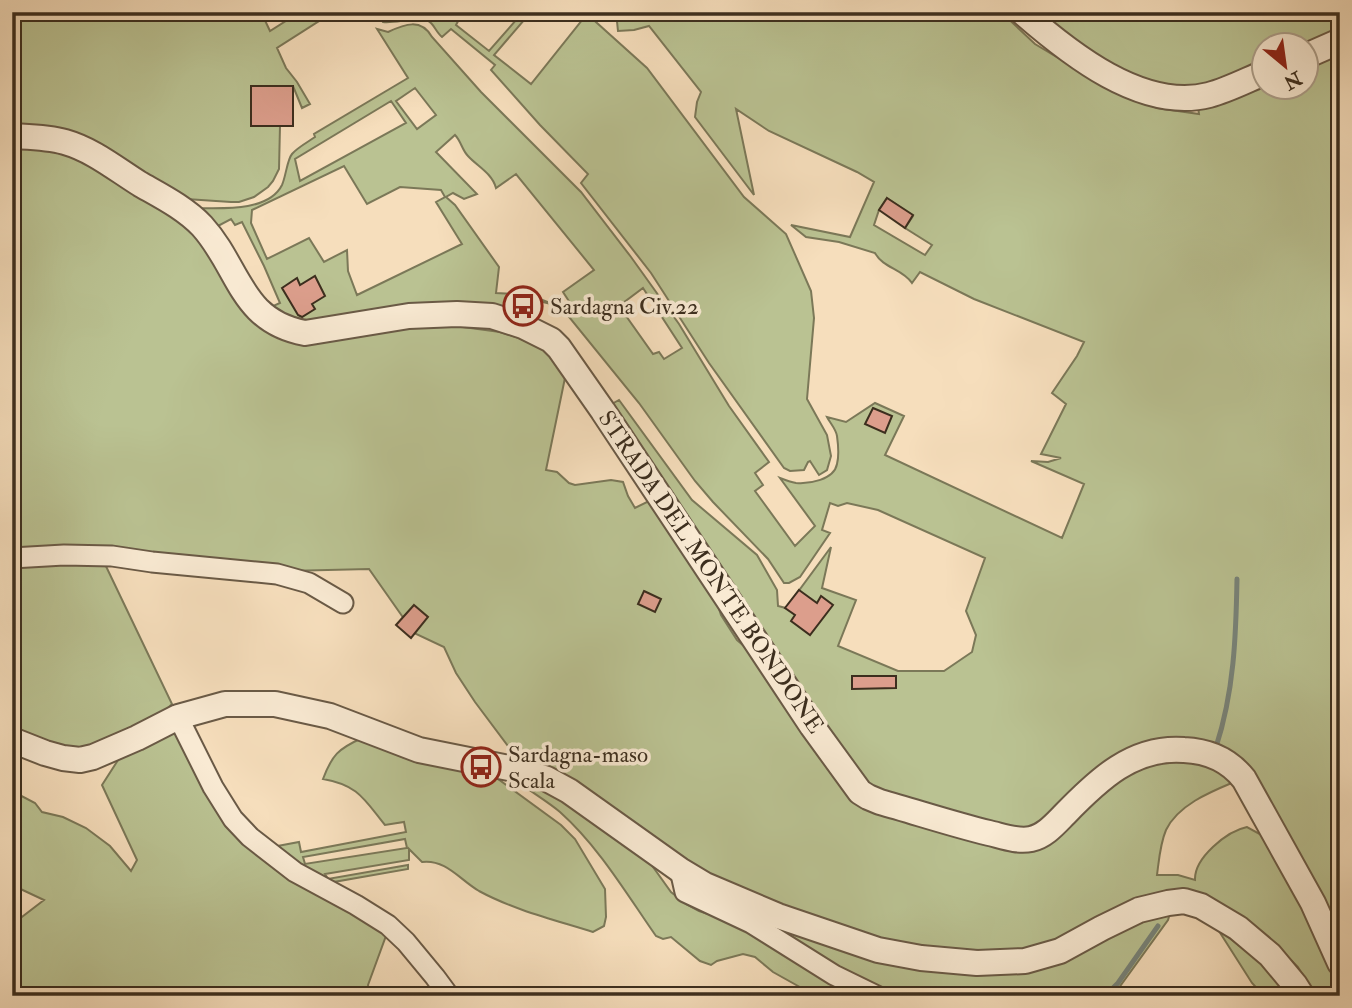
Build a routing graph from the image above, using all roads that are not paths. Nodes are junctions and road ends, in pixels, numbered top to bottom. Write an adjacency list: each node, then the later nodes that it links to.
1 (1022, 12): 4 (street)
2 (1340, 41): 3 (street)
3 (1320, 50)
4 (1250, 79)
5 (12, 136): 11 (street, STRADA DEL MONTE BONDONE)
6 (12, 558): 7 (street)
7 (343, 603)
8 (178, 717): 9 (street); 10 (street); 12 (street)
9 (12, 740)
10 (680, 870): 13 (street); 14 (street)
11 (1340, 963)
12 (449, 996)
13 (877, 996)
14 (1302, 996)

